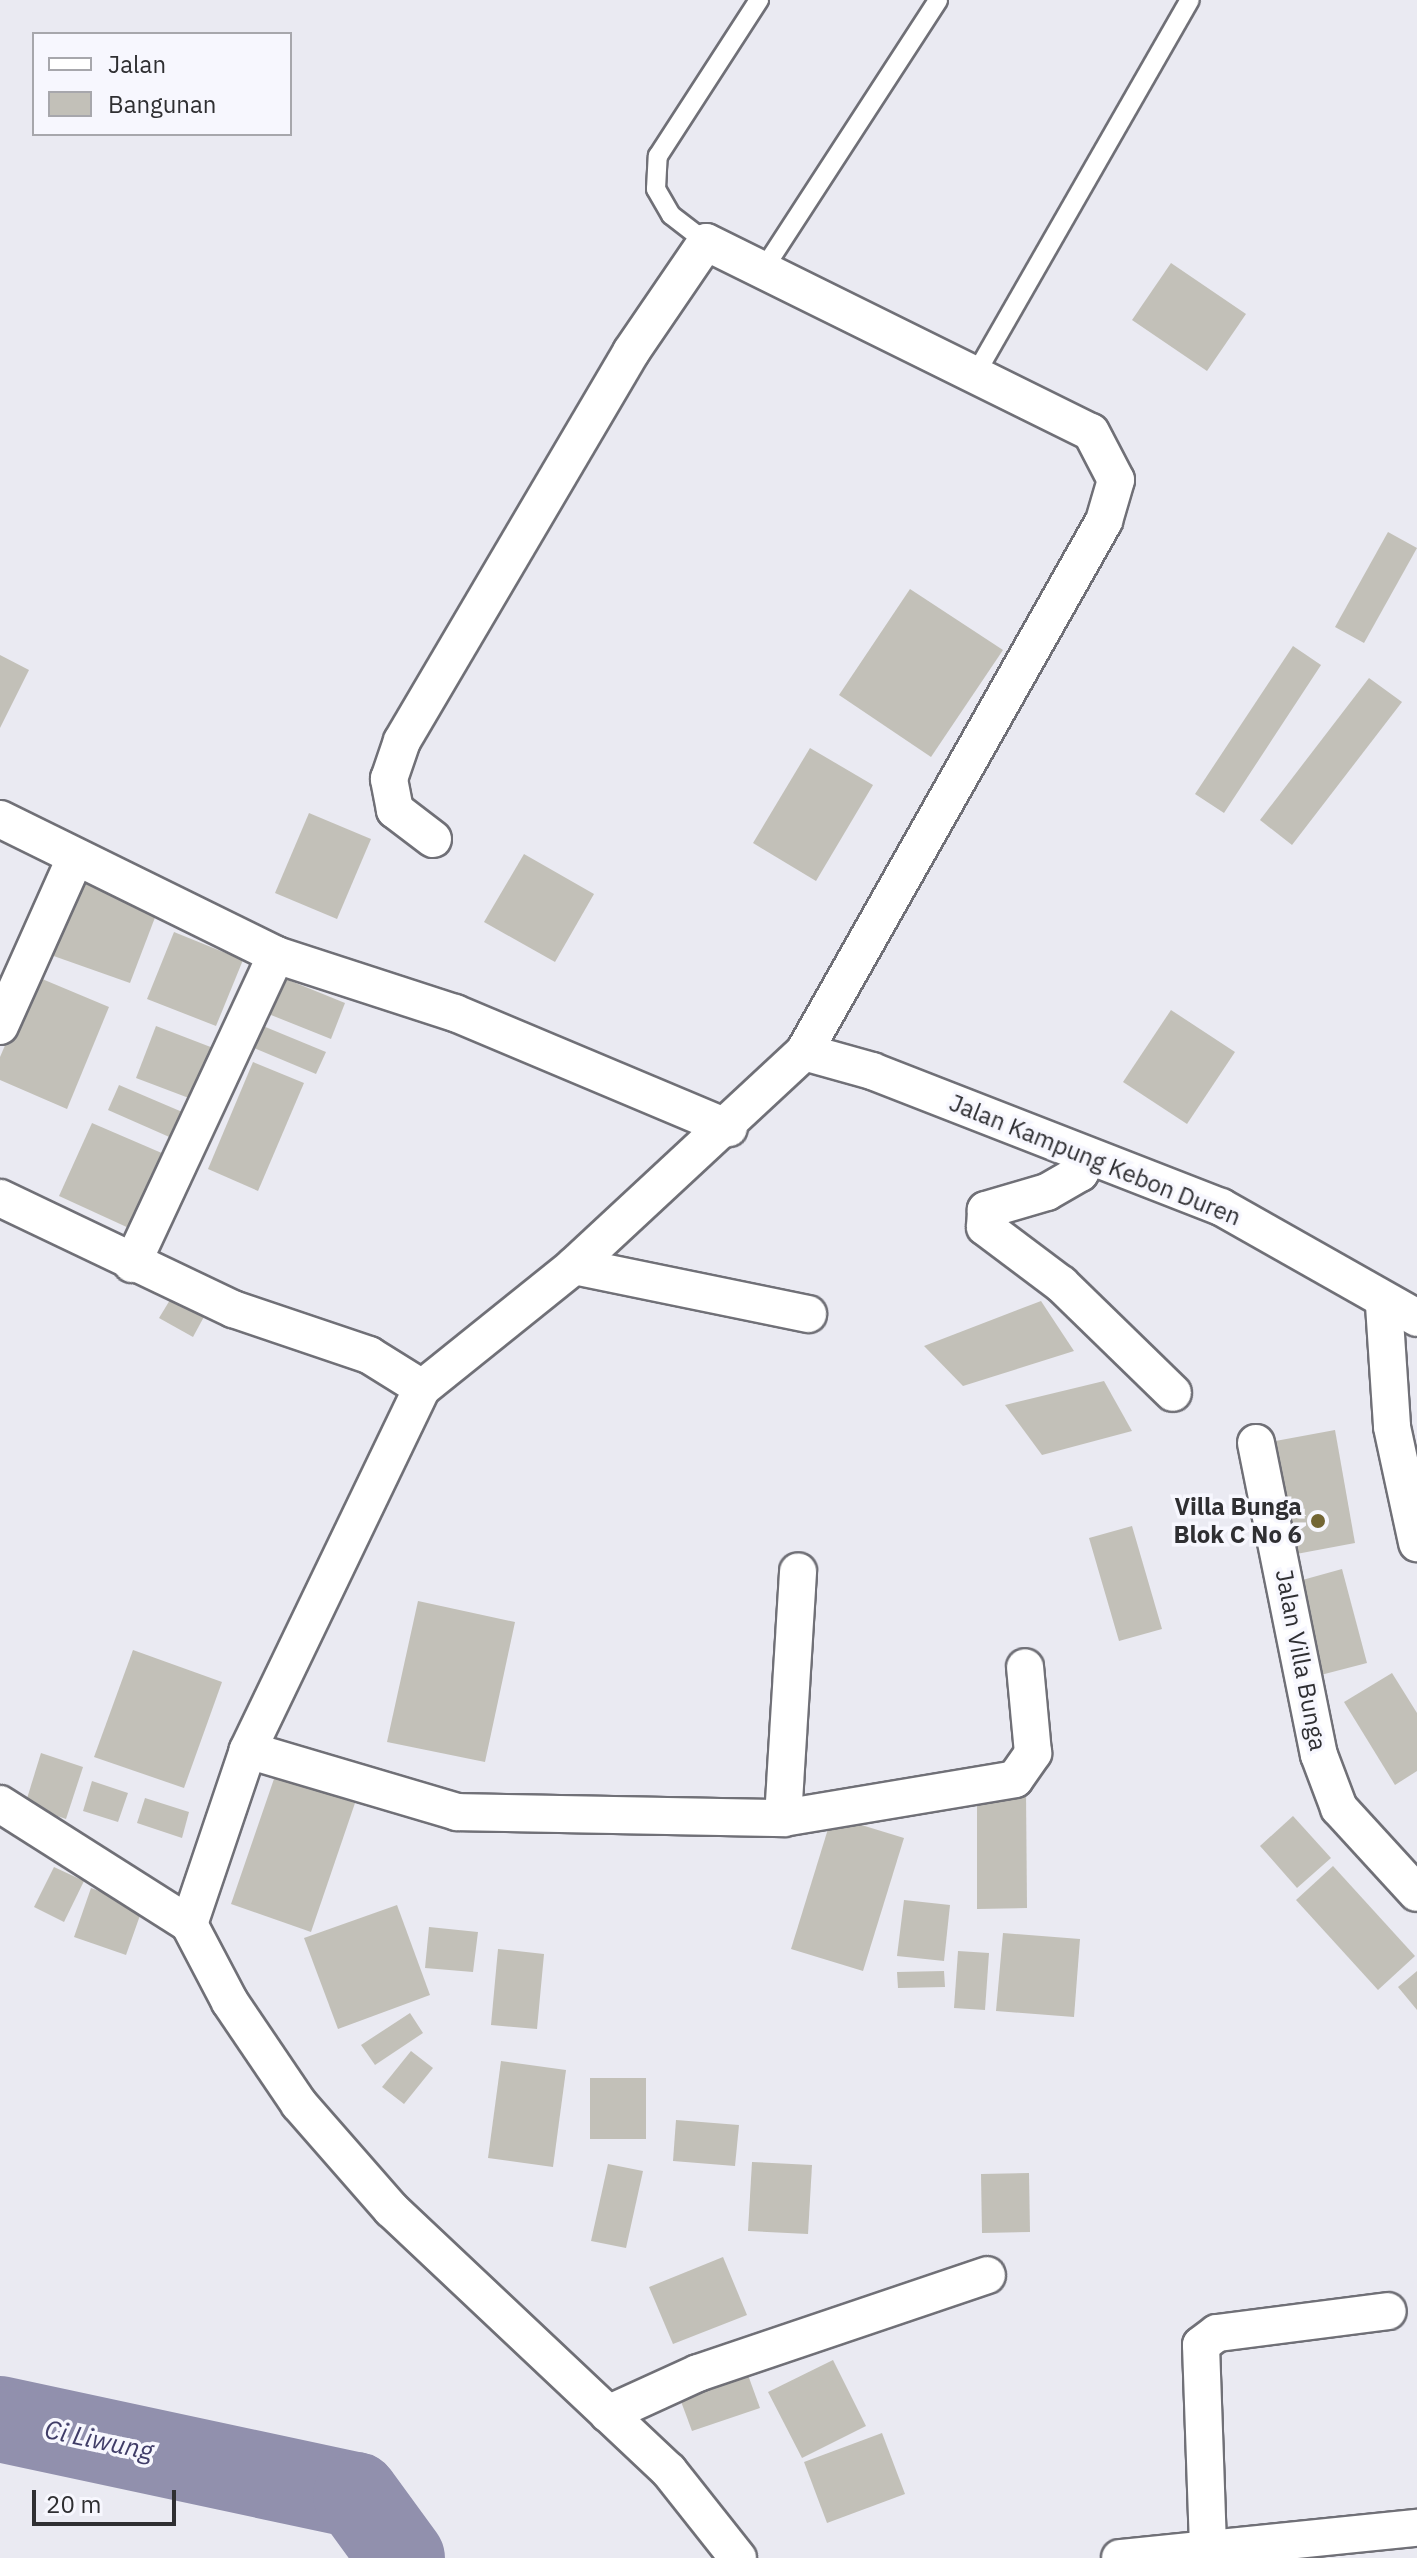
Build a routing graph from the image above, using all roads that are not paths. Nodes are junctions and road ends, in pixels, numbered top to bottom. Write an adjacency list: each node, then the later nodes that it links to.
1 (759, 0): 4 (lane)
2 (938, 0): 5 (lane)
3 (1190, 0): 6 (lane)
4 (706, 242): 5 (street); 8 (street)
5 (761, 273): 6 (street)
6 (975, 375): 12 (street)
7 (0, 819): 9 (street)
8 (433, 839)
9 (75, 858): 10 (street); 11 (street)
10 (276, 955): 13 (street); 16 (street)
11 (0, 1026)
12 (804, 1052): 13 (street); 14 (street, Jalan Kampung Kebon Duren)
13 (729, 1128): 17 (street)
14 (1088, 1158): 18 (street, Jalan Kampung Kebon Duren); 22 (street)
15 (0, 1198): 16 (street)
16 (132, 1264): 21 (street)
17 (574, 1266): 19 (street); 21 (street)
18 (1384, 1305): 20 (street, Jalan Kampung Kebon Duren); 24 (street)
19 (808, 1314)
20 (1417, 1318)
21 (422, 1388): 27 (street)
22 (1173, 1393)
23 (1256, 1443): 30 (street, Jalan Villa Bunga)
24 (1417, 1543)
25 (798, 1571): 29 (street)
26 (1025, 1667): 29 (street)
27 (248, 1750): 29 (street); 31 (street)
28 (0, 1804): 31 (street)
29 (783, 1818)
30 (1417, 1893)
31 (189, 1924): 34 (street)
32 (987, 2275): 34 (street)
33 (1388, 2311): 36 (street)
34 (608, 2414): 37 (street)
35 (1417, 2528): 36 (street)
36 (1208, 2546): 38 (street)
37 (738, 2558)
38 (1120, 2558)

